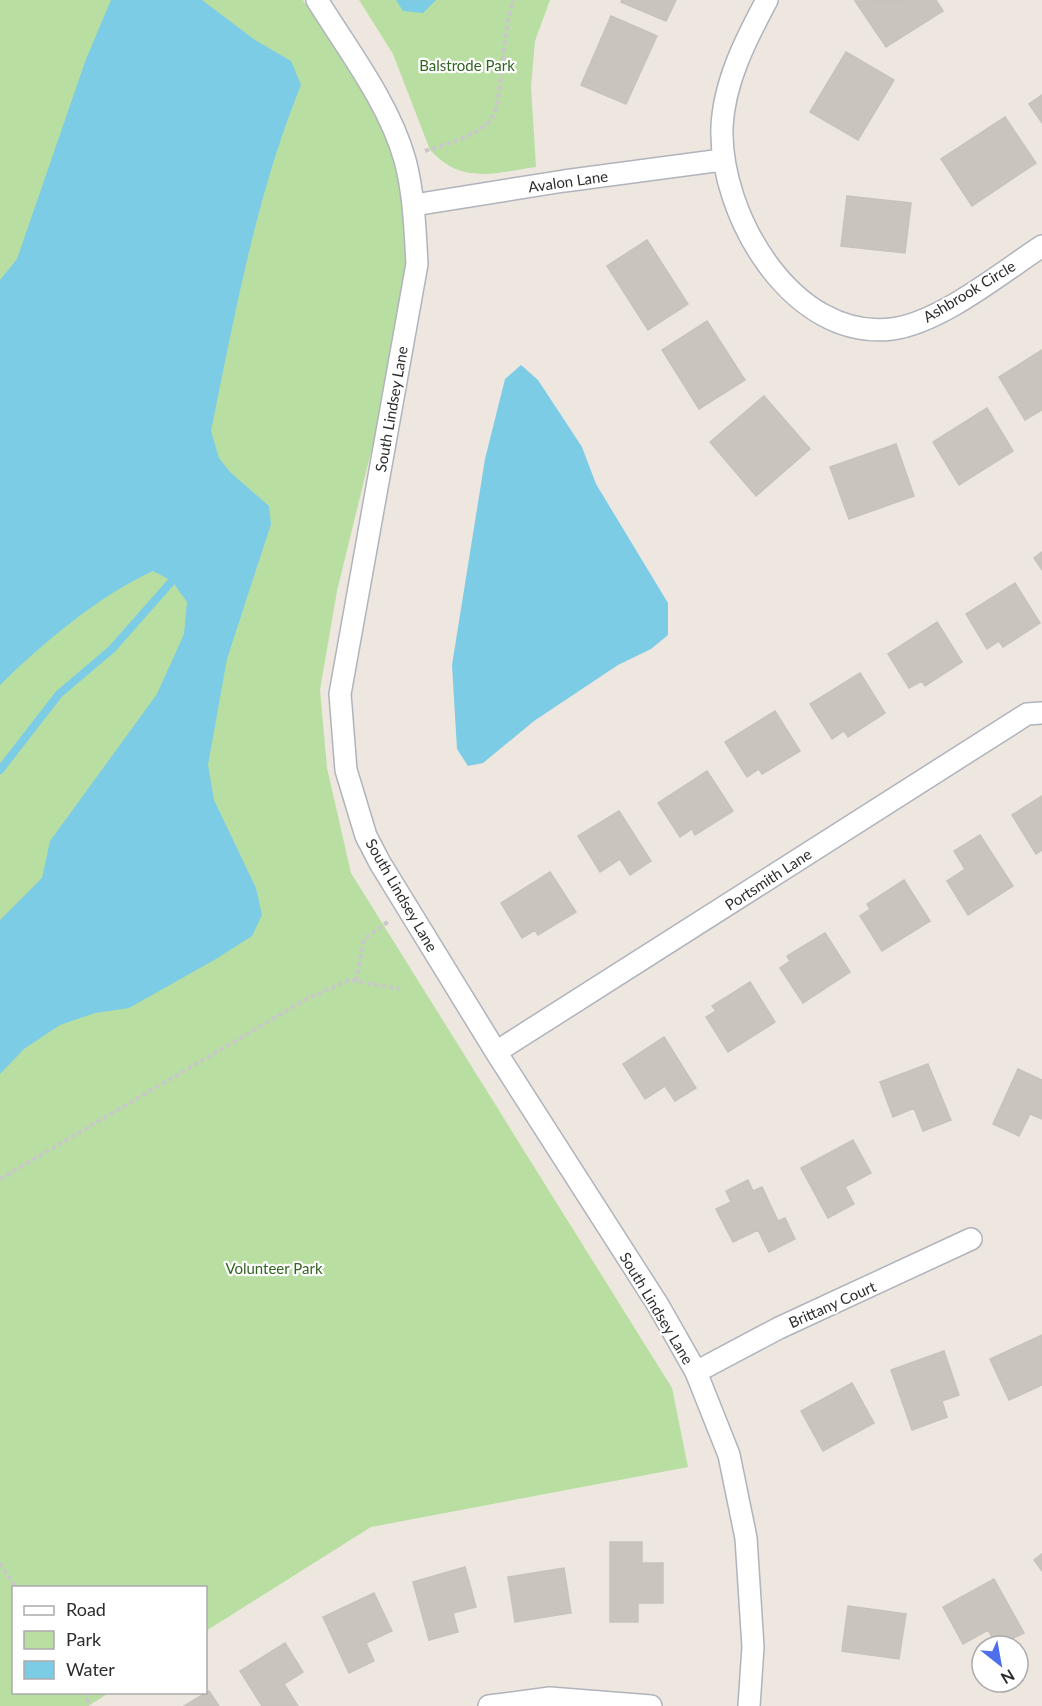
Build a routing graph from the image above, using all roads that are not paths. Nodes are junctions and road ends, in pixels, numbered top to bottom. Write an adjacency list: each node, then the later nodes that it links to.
1 (317, 0): 4 (street, South Lindsey Lane)
2 (767, 0): 3 (street, Ashbrook Circle)
3 (722, 160): 4 (street, Avalon Lane); 5 (street, Ashbrook Circle)
4 (414, 205): 7 (street, South Lindsey Lane)
5 (1042, 246)
6 (1042, 713): 7 (street, Portsmith Lane)
7 (496, 1052): 9 (street, South Lindsey Lane)
8 (971, 1239): 9 (street, Brittany Court)
9 (696, 1372): 12 (street, South Lindsey Lane)
10 (489, 1706): 11 (street)
11 (651, 1706)
12 (749, 1706)

